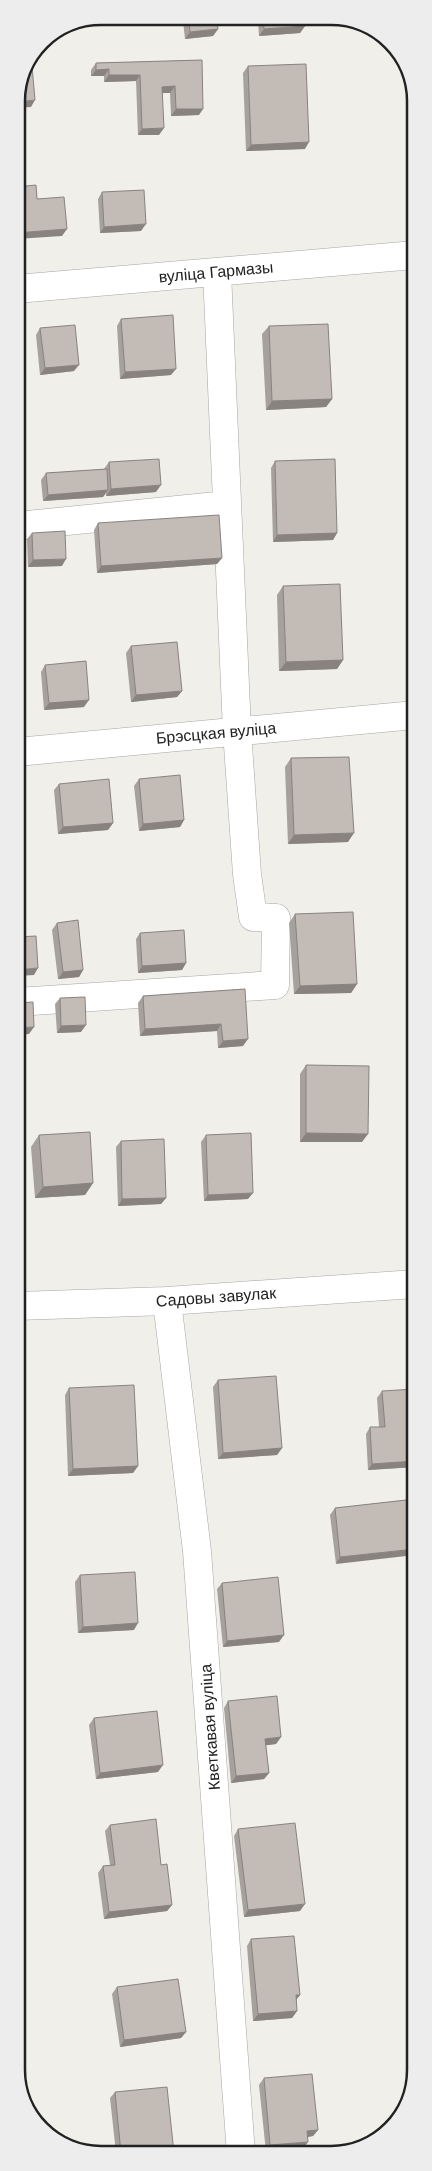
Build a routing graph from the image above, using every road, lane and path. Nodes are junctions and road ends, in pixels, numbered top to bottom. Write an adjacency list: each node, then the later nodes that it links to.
1 (407, 256): 2 (street, вуліца Гармазы)
2 (217, 272): 3 (street, вуліца Гармазы); 4 (street)
3 (25, 288)
4 (227, 505): 5 (street); 7 (street)
5 (25, 525)
6 (407, 716): 7 (street, Брэсцкая вуліца)
7 (237, 732): 8 (street, Брэсцкая вуліца); 9 (street)
8 (25, 751)
9 (25, 1001)
10 (407, 1285): 11 (street, Садовы завулак)
11 (167, 1301): 12 (street, Садовы завулак); 13 (street, Кветкавая вуліца)
12 (25, 1306)
13 (240, 2146)

